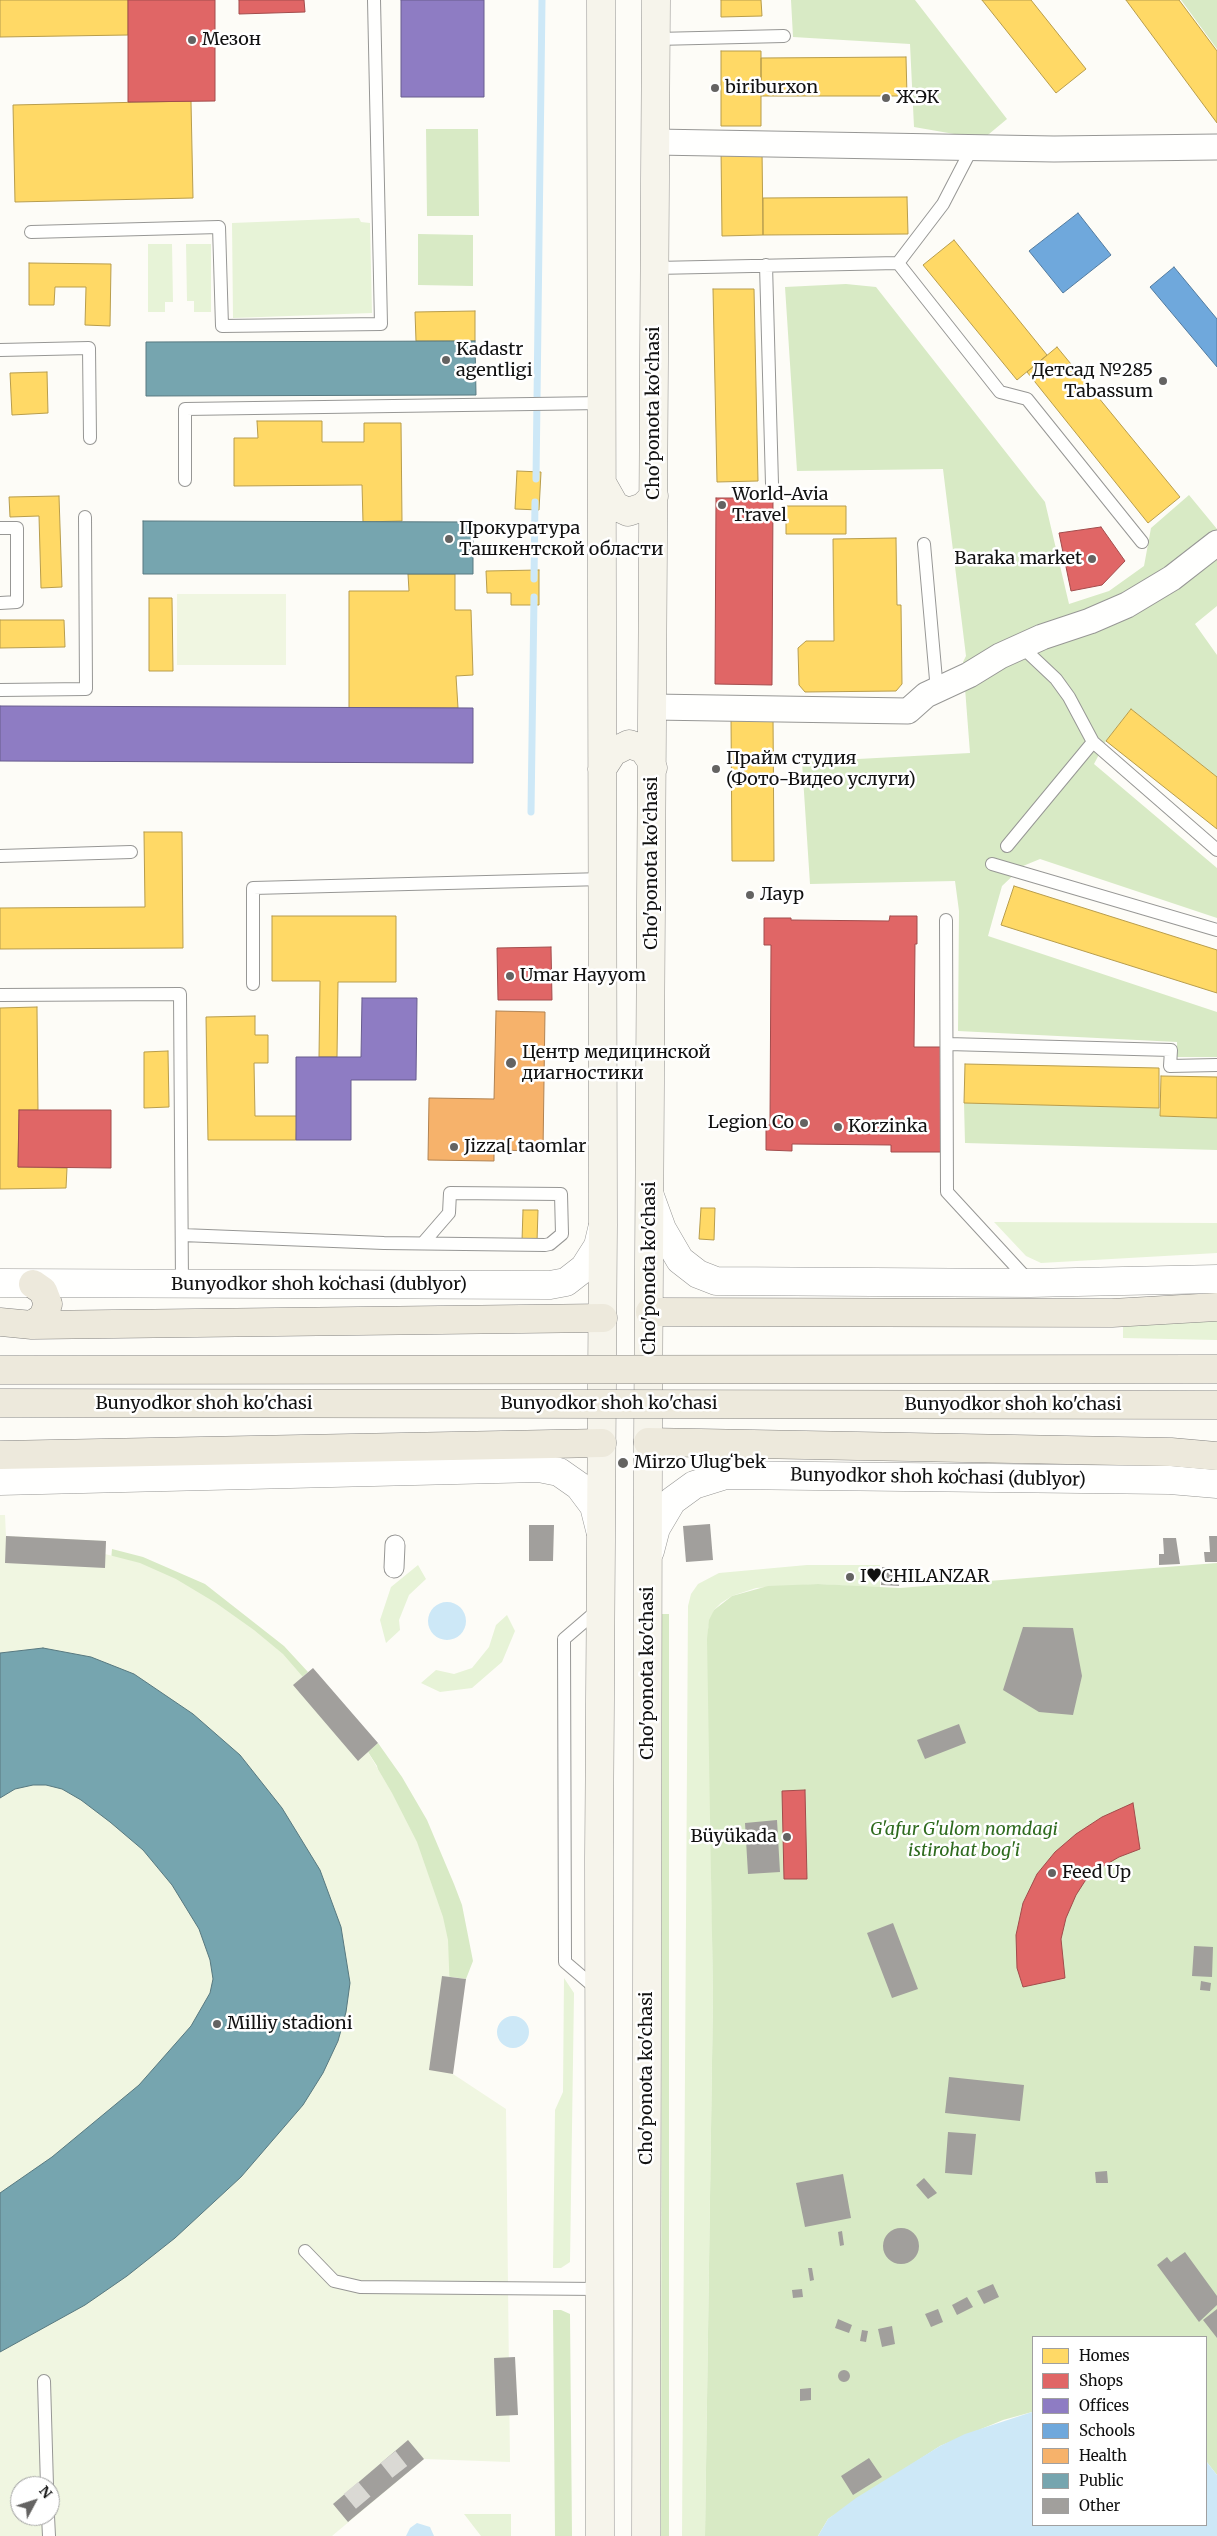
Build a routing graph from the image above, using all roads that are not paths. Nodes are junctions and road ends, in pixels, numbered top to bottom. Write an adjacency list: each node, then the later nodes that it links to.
1 (374, 0): 9 (lane)
2 (601, 0): 14 (main road)
3 (656, 0): 5 (main road, Cho'ponota ko'chasi)
4 (784, 36): 5 (lane)
5 (656, 39): 6 (main road, Cho'ponota ko'chasi)
6 (655, 142): 8 (street); 12 (main road, Cho'ponota ko'chasi)
7 (1217, 147): 8 (street)
8 (972, 148): 10 (lane)
9 (31, 232)
10 (898, 263): 11 (lane); 22 (lane)
11 (766, 265): 12 (lane); 18 (lane)
12 (655, 268): 19 (main road, Cho'ponota ko'chasi)
13 (0, 350): 15 (lane)
14 (602, 403): 16 (lane); 17 (main road)
15 (90, 438)
16 (185, 480)
17 (602, 483): 19 (main road); 32 (main road)
18 (772, 484)
19 (654, 496): 29 (main road, Cho'ponota ko'chasi)
20 (85, 517): 27 (lane)
21 (0, 528): 25 (lane)
22 (1142, 542)
23 (1217, 543): 26 (street)
24 (924, 544): 28 (lane)
25 (0, 603)
26 (1021, 646): 28 (street); 30 (lane)
27 (0, 690)
28 (937, 691): 29 (street)
29 (653, 707): 31 (main road, Cho'ponota ko'chasi)
30 (1093, 742): 33 (lane); 34 (lane)
31 (653, 768): 32 (main road); 45 (main road, Cho'ponota ko'chasi)
32 (602, 769): 38 (main road)
33 (1007, 846)
34 (1217, 850)
35 (131, 852): 36 (lane)
36 (0, 856)
37 (992, 864): 40 (lane)
38 (602, 879): 41 (lane); 46 (main road)
39 (946, 920): 43 (lane)
40 (1217, 930)
41 (253, 984)
42 (0, 995): 47 (lane)
43 (948, 1044): 44 (lane); 51 (lane)
44 (1217, 1065)
45 (650, 1196): 51 (street); 55 (main road, Cho'ponota ko'chasi)
46 (603, 1224): 53 (street, Bunyodkor shoh koʻchasi (dublyor)); 56 (main road)
47 (182, 1235): 48 (lane); 53 (lane)
48 (423, 1243): 48 (lane)
49 (1217, 1278): 51 (street)
50 (0, 1283): 52 (street, Bunyodkor shoh koʻchasi (dublyor))
51 (1030, 1283)
52 (33, 1284): 53 (street, Bunyodkor shoh koʻchasi (dublyor)); 58 (main road)
53 (182, 1284)
54 (1217, 1307): 55 (main road)
55 (650, 1312): 63 (main road, Cho'ponota ko'chasi)
56 (603, 1318): 58 (main road); 64 (main road)
57 (0, 1322): 58 (main road)
58 (32, 1325)
59 (1217, 1369): 60 (main road, Bunyodkor shoh ko'chasi, bridge)
60 (0, 1370)
61 (0, 1403): 62 (main road, Bunyodkor shoh ko'chasi, bridge)
62 (1217, 1405)
63 (648, 1442): 66 (main road); 71 (main road, Cho'ponota ko'chasi)
64 (602, 1444): 65 (main road); 69 (main road)
65 (0, 1455)
66 (1217, 1456)
67 (0, 1481): 69 (street)
68 (1217, 1484): 71 (street, Bunyodkor shoh koʻchasi (dublyor))
69 (601, 1533): 73 (main road)
70 (395, 1545): 72 (street)
71 (648, 1563): 80 (main road, Cho'ponota ko'chasi)
72 (394, 1568)
73 (601, 1608): 74 (main road); 74 (lane)
74 (599, 1992): 76 (main road)
75 (306, 2251): 76 (lane)
76 (600, 2289): 79 (main road)
77 (44, 2381): 78 (lane)
78 (47, 2476)
79 (600, 2536)
80 (646, 2536)

